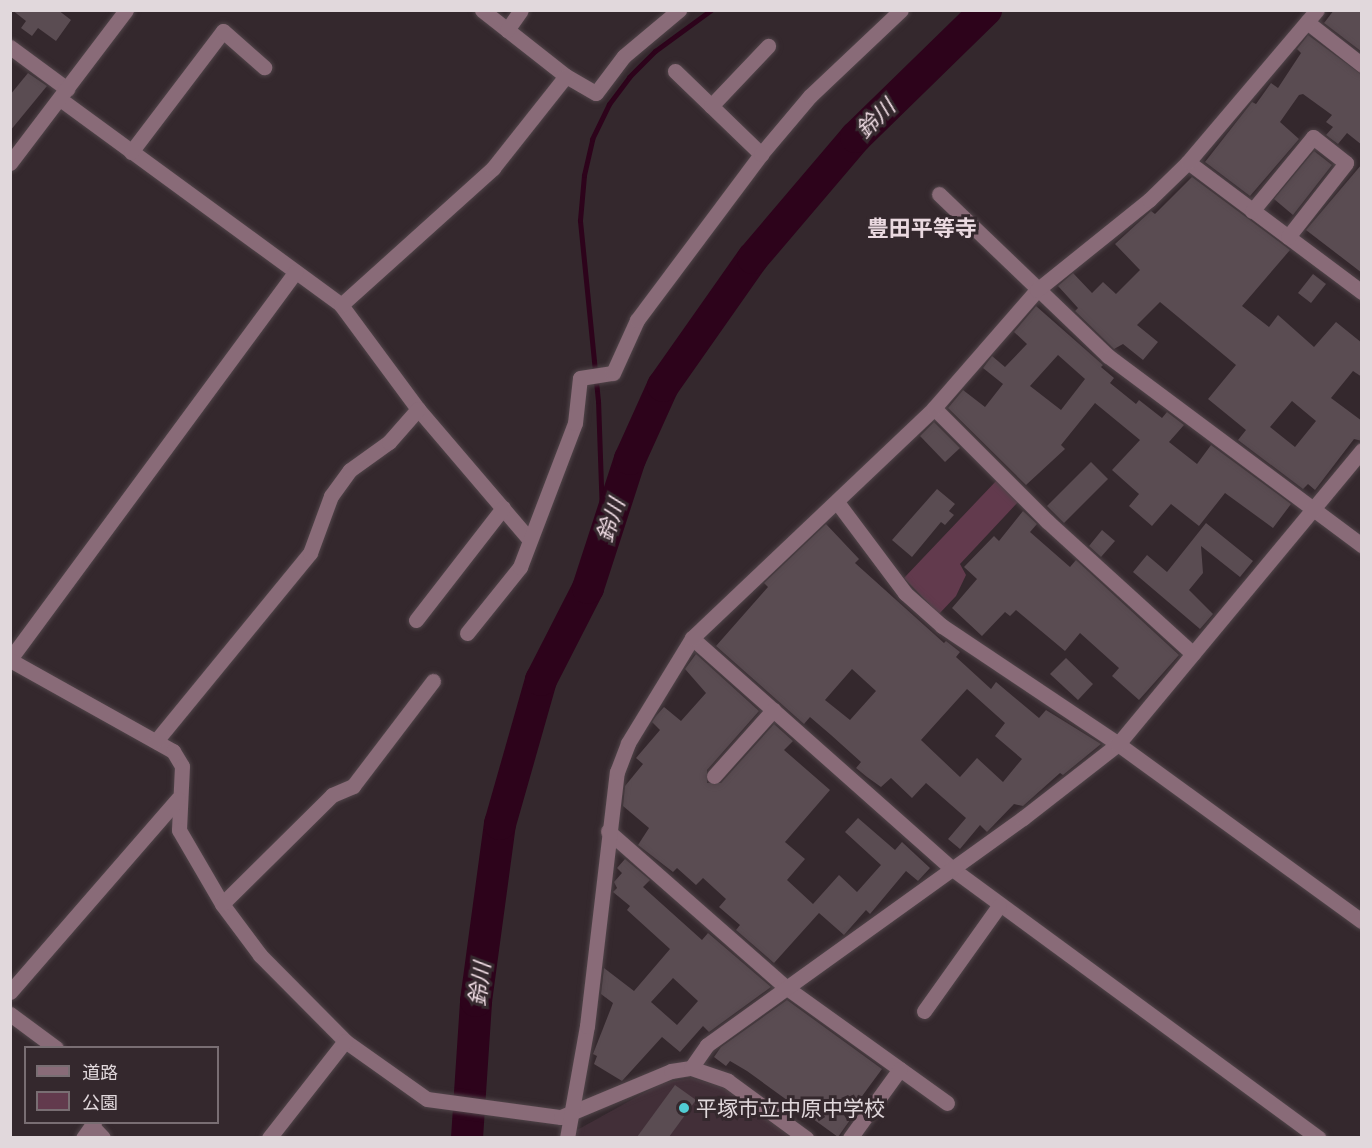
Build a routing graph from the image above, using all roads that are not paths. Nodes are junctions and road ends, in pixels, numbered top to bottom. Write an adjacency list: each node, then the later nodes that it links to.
1 (126, 10): 14 (street)
2 (482, 10): 7 (street)
3 (521, 10): 7 (street)
4 (679, 10): 13 (street)
5 (901, 10): 17 (street)
6 (1312, 16): 10 (street); 18 (street)
7 (507, 30): 13 (street)
8 (10, 46): 14 (street)
9 (768, 46): 15 (street)
10 (1362, 65)
11 (264, 67): 16 (street)
12 (675, 71): 15 (street)
13 (566, 76): 26 (street)
14 (64, 94): 16 (street); 19 (street)
15 (711, 106): 17 (street)
16 (131, 152): 23 (street)
17 (761, 154): 33 (street)
18 (1188, 162): 21 (street); 24 (street)
19 (10, 163)
20 (939, 194): 24 (street)
21 (1252, 211): 22 (street); 22 (street)
22 (1288, 237): 25 (street)
23 (295, 273): 26 (street); 39 (street)
24 (1037, 290): 27 (street); 32 (street)
25 (1362, 292)
26 (341, 305): 28 (street)
27 (934, 408): 30 (street); 38 (street)
28 (418, 409): 31 (street); 42 (street)
29 (1362, 450): 32 (street)
30 (837, 502): 37 (street); 43 (street)
31 (503, 508): 33 (street); 35 (street)
32 (1313, 509): 34 (street); 38 (street)
33 (531, 540): 36 (street)
34 (1362, 545)
35 (416, 620)
36 (467, 633)
37 (692, 638): 41 (street); 46 (street)
38 (1193, 654): 43 (street)
39 (10, 659): 42 (street)
40 (433, 681): 48 (street)
41 (772, 710): 44 (street); 47 (street)
42 (156, 741): 45 (street)
43 (1118, 744): 47 (street); 50 (street)
44 (714, 776)
45 (178, 799): 48 (street); 52 (street)
46 (608, 831): 51 (street); 60 (street)
47 (951, 868): 49 (street); 51 (street)
48 (222, 904): 55 (street)
49 (999, 906): 53 (street); 67 (street)
50 (1362, 921)
51 (788, 988): 57 (street); 58 (street)
52 (10, 992)
53 (924, 1011)
54 (10, 1014): 56 (street)
55 (345, 1041): 60 (street); 63 (street)
56 (55, 1046)
57 (691, 1068): 60 (street); 65 (street)
58 (900, 1069): 59 (street); 66 (street)
59 (947, 1103)
60 (566, 1117): 64 (street)
61 (90, 1129): 62 (street)
62 (103, 1137)
63 (269, 1137)
64 (567, 1137)
65 (806, 1137)
66 (850, 1137)
67 (1318, 1137)

